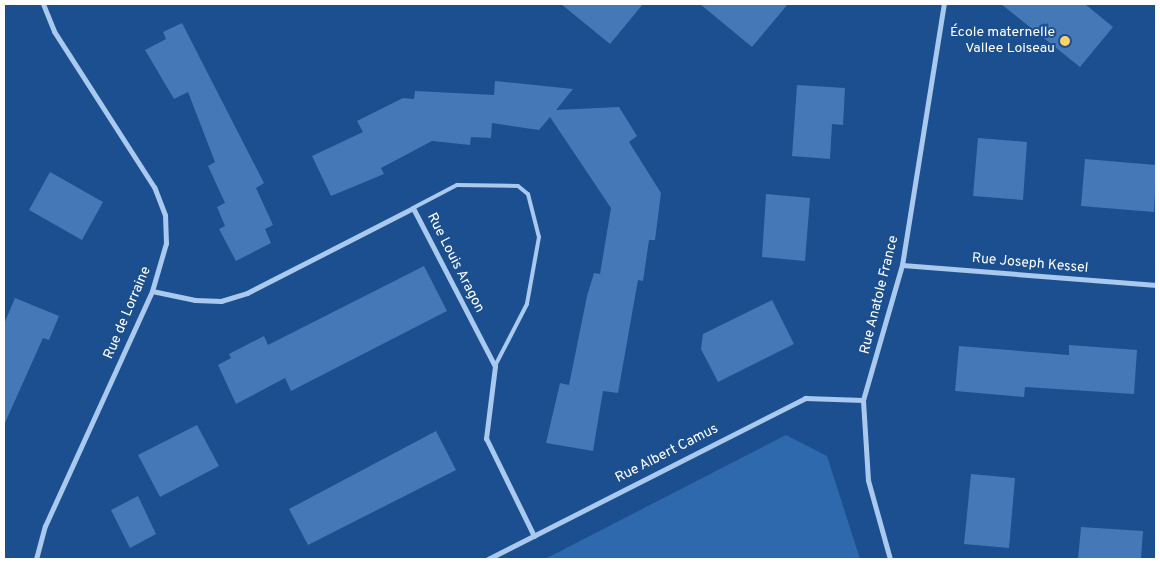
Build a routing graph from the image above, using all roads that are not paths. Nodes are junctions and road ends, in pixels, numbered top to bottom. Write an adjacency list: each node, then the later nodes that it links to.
1 (43, 4): 6 (street, Rue de Lorraine)
2 (944, 4): 4 (street, Rue Anatole France)
3 (413, 208): 6 (street, Rue Louis Aragon); 7 (street, Rue Louis Aragon); 7 (lane)
4 (902, 265): 5 (street, Rue Joseph Kessel); 8 (street, Rue Anatole France)
5 (1156, 285)
6 (152, 291): 10 (street, Rue de Lorraine)
7 (495, 366): 9 (street)
8 (863, 400): 9 (street, Rue Albert Camus); 12 (street, Rue Anatole France)
9 (534, 536): 11 (street, Rue Albert Camus)
10 (36, 559)
11 (488, 559)
12 (890, 559)

